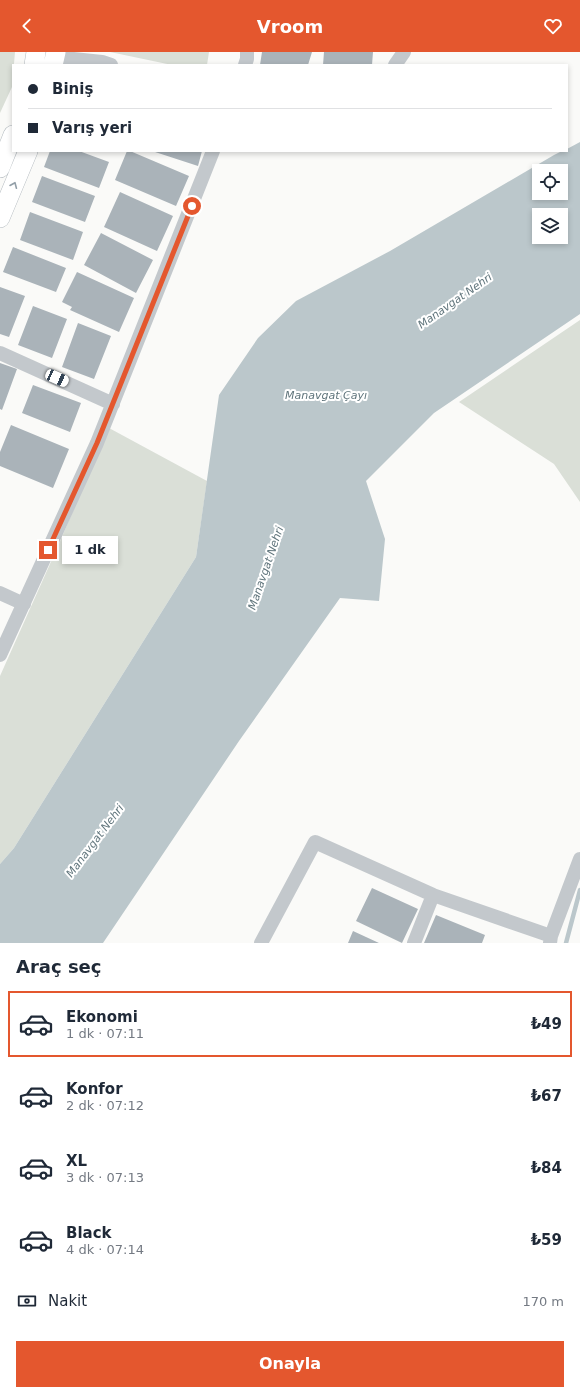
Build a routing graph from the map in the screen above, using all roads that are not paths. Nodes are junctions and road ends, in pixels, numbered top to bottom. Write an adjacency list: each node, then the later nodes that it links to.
1 (36, 52): 5 (main road)
2 (247, 52): 7 (street)
3 (404, 52): 8 (street)
4 (55, 58): 6 (street)
5 (34, 64)
6 (108, 64)
7 (245, 64)
8 (396, 64)
9 (12, 138): 12 (main road)
10 (28, 152): 13 (main road, one-way to 10)
11 (213, 152): 15 (street)
12 (0, 168)
13 (0, 218)
14 (0, 353): 15 (street)
15 (113, 404): 17 (street)
16 (0, 593): 17 (street)
17 (24, 604): 18 (street)
18 (0, 655)
19 (580, 859): 21 (street)
20 (433, 895): 21 (street); 22 (street); 23 (street)
21 (551, 939)
22 (261, 943)
23 (414, 943)

